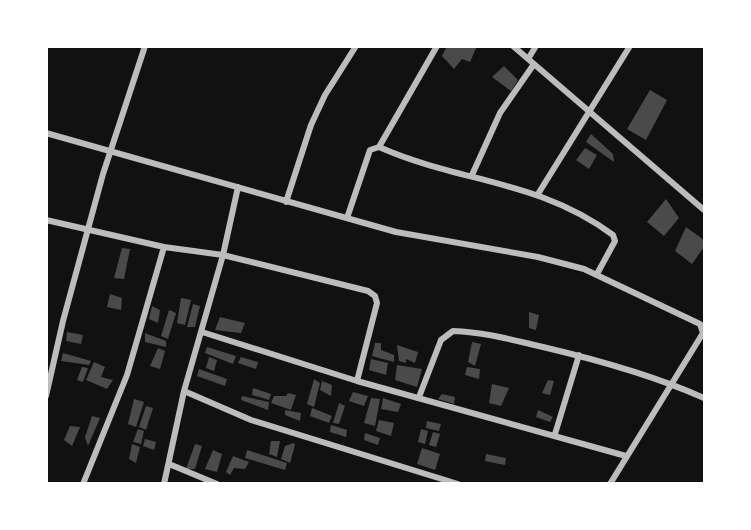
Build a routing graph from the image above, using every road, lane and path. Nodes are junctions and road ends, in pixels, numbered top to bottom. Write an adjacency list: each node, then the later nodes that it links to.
1 (145, 46): 12 (street)
2 (356, 46): 16 (street)
3 (437, 46): 11 (street)
4 (513, 46): 7 (street)
5 (536, 46): 7 (street)
6 (630, 46): 9 (street)
7 (528, 59): 8 (street)
8 (534, 64): 9 (street); 13 (street)
9 (590, 111): 15 (street); 17 (street)
10 (46, 133): 12 (street)
11 (379, 147): 13 (street); 18 (street)
12 (110, 151): 14 (street); 20 (street)
13 (472, 175): 15 (street)
14 (238, 187): 16 (street); 22 (street)
15 (538, 194): 23 (street)
16 (286, 202): 18 (street)
17 (704, 209)
18 (347, 218): 23 (street)
19 (46, 220): 20 (street)
20 (87, 231): 21 (street); 29 (street)
21 (164, 247): 22 (street); 35 (street)
22 (223, 255): 24 (street); 26 (street)
23 (597, 274): 27 (street)
24 (202, 332): 26 (street); 28 (street)
25 (579, 355): 27 (street); 30 (street); 32 (street)
26 (357, 381): 30 (street)
27 (670, 383): 31 (street); 33 (street)
28 (184, 391): 34 (street); 38 (street)
29 (47, 393)
30 (419, 397): 32 (street)
31 (705, 398)
32 (555, 434): 33 (street)
33 (626, 456): 39 (street)
34 (169, 464): 36 (street); 37 (street)
35 (83, 483)
36 (164, 483)
37 (217, 483)
38 (458, 483)
39 (610, 483)

